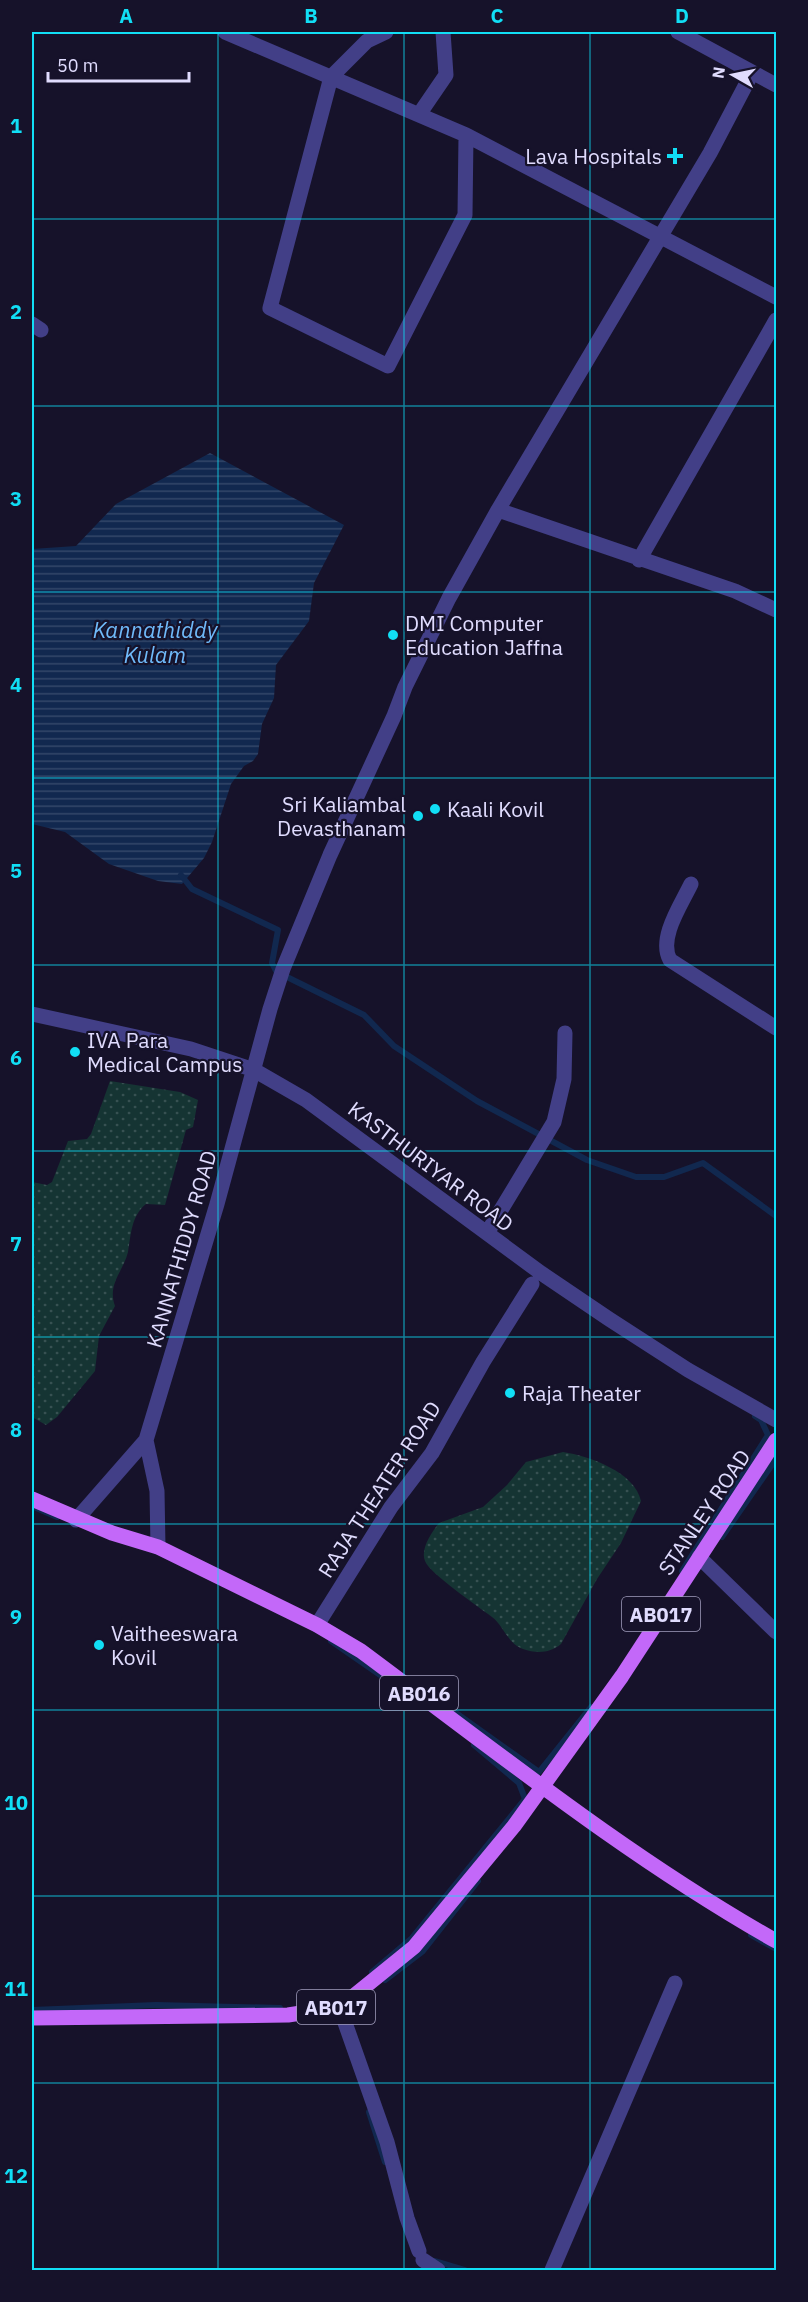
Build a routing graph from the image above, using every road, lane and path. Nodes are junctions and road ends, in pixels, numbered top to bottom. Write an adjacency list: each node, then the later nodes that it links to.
1 (225, 32): 6 (street)
2 (386, 32): 6 (street)
3 (443, 32): 8 (street)
4 (678, 32): 5 (street)
5 (752, 73): 7 (street); 10 (street, KANNATHIDDY ROAD)
6 (331, 77): 8 (street); 9 (street)
7 (777, 85)
8 (420, 113): 9 (street)
9 (466, 135): 10 (street)
10 (659, 237): 11 (street); 13 (street, KANNATHIDDY ROAD)
11 (777, 297)
12 (777, 320): 14 (street)
13 (498, 510): 14 (street); 20 (street, KANNATHIDDY ROAD)
14 (639, 560): 15 (street)
15 (777, 610)
16 (691, 884): 18 (street)
17 (32, 1014): 20 (street, KASTHURIYAR ROAD)
18 (777, 1028)
19 (565, 1033): 21 (street)
20 (254, 1070): 21 (street, KASTHURIYAR ROAD); 24 (street, KANNATHIDDY ROAD)
21 (486, 1233): 23 (street, KASTHURIYAR ROAD)
22 (532, 1284): 30 (street, RAJA THEATER ROAD)
23 (777, 1420)
24 (146, 1440): 27 (street); 28 (street)
25 (777, 1440): 29 (main road, STANLEY ROAD / AB017)
26 (32, 1500): 27 (main road, AB016)
27 (76, 1520): 28 (main road, AB016)
28 (158, 1547): 30 (main road, AB016)
29 (699, 1557): 31 (street); 32 (main road, STANLEY ROAD / AB017)
30 (317, 1625): 32 (main road, AB016)
31 (777, 1632)
32 (542, 1785): 33 (main road, AB016); 36 (main road, AB017)
33 (777, 1941)
34 (675, 1983): 38 (street)
35 (343, 2017): 37 (street)
36 (32, 2018)
37 (438, 2271)
38 (552, 2271)

